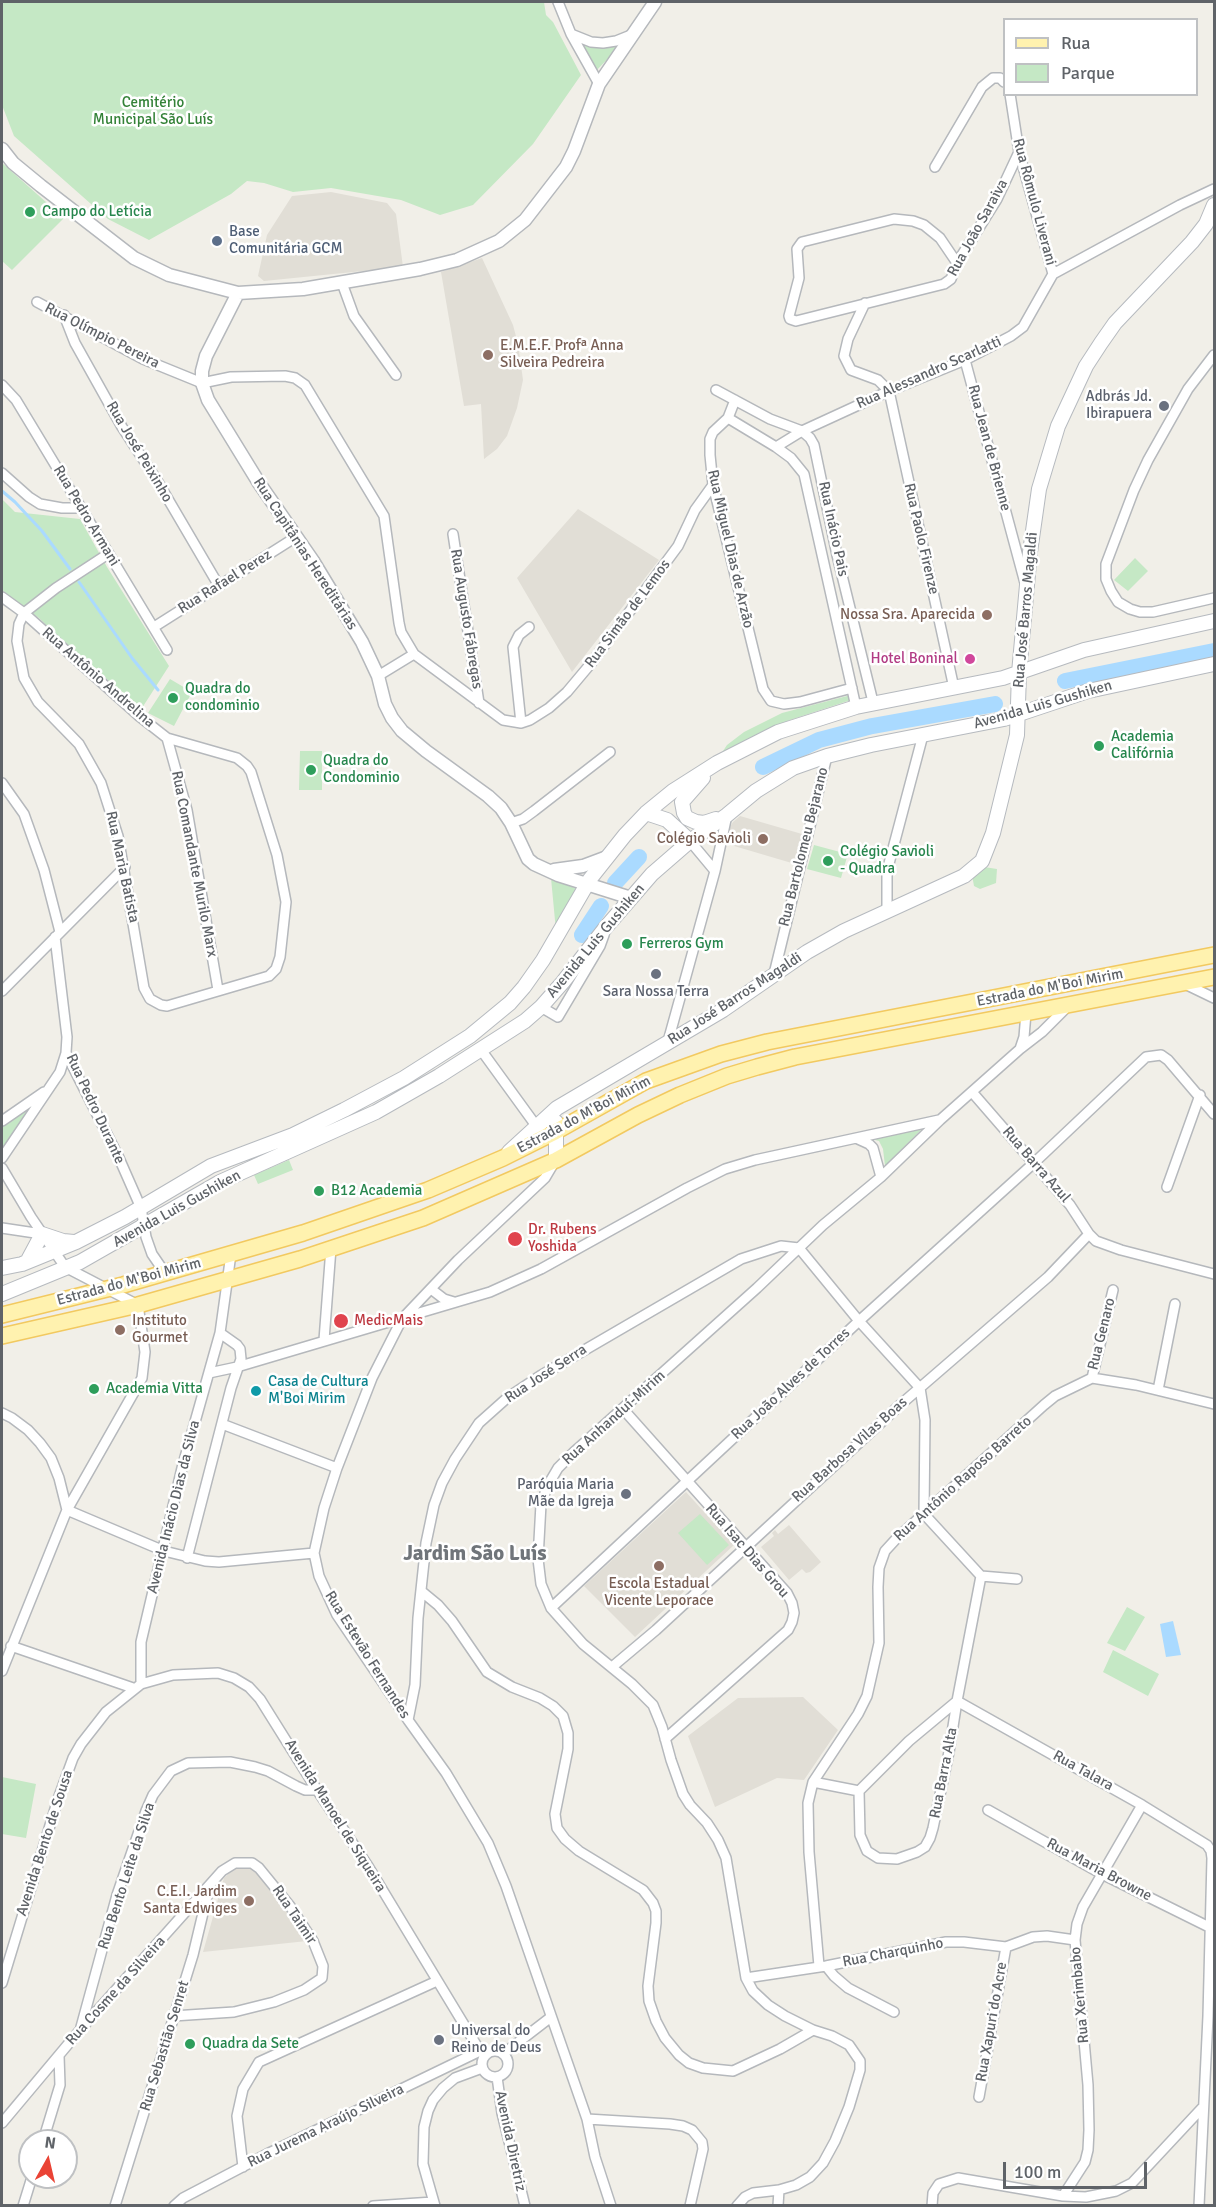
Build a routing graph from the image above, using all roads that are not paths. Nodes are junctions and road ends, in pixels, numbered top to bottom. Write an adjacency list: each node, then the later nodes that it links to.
1 (558, 2): 3 (street)
2 (655, 2): 4 (street)
3 (571, 34): 4 (street); 6 (street)
4 (631, 35): 6 (street)
5 (1003, 80): 10 (street)
6 (599, 84): 15 (street)
7 (1010, 96): 9 (street, Rua Rômulo Liverani)
8 (2, 149): 16 (street)
9 (1019, 152): 13 (street, Rua João Saraiva); 14 (street, Rua Rômulo Liverani)
10 (935, 166)
11 (1215, 189): 14 (street)
12 (1215, 205): 37 (main road, Rua José Barros Magaldi)
13 (957, 263): 18 (street, Rua João Saraiva); 18 (street, Rua João Saraiva)
14 (1053, 274): 21 (street, Rua Alessandro Scarlatti)
15 (342, 283): 16 (street); 22 (street)
16 (238, 293): 23 (street)
17 (37, 302): 19 (street, Rua Olímpio Pereira)
18 (865, 303): 26 (street)
19 (64, 315): 23 (street, Rua Olímpio Pereira); 39 (street, Rua José Peixinho)
20 (1215, 355): 42 (street)
21 (965, 360): 26 (street, Rua Alessandro Scarlatti); 35 (street, Rua Jean de Brienne)
22 (396, 375)
23 (201, 383): 36 (street, Rua Capitânias Hereditárias); 48 (street)
24 (2, 385): 33 (street, Rua Pedro Armani)
25 (716, 390): 27 (street)
26 (889, 391): 29 (street, Rua Alessandro Scarlatti); 53 (street, Rua Paolo Firenze)
27 (735, 400): 28 (street, Rua Miguel Dias de Arzão); 29 (street)
28 (728, 418): 30 (street, Rua Inácio Pais); 32 (street, Rua Miguel Dias de Arzão)
29 (802, 431): 30 (street, Rua Alessandro Scarlatti); 54 (street, Rua Inácio Pais)
30 (776, 447): 52 (street, Rua Inácio Pais)
31 (2, 473): 33 (street)
32 (713, 485): 52 (street, Rua Miguel Dias de Arzão); 58 (street, Rua Simão de Lemos)
33 (80, 508): 38 (street, Rua Pedro Armani)
34 (453, 534): 55 (street, Rua Augusto Fábregas)
35 (1012, 536): 37 (street); 40 (street, Rua Jean de Brienne)
36 (296, 537): 39 (street, Rua Rafael Perez); 51 (street, Rua Capitânias Hereditárias)
37 (1030, 552): 40 (main road, Rua José Barros Magaldi)
38 (108, 554): 43 (street); 45 (street, Rua Pedro Armani)
39 (219, 586): 45 (street, Rua Rafael Perez)
40 (1026, 586): 50 (main road, Rua José Barros Magaldi)
41 (2, 597): 43 (street, Rua Antônio Andrelina)
42 (1215, 598)
43 (24, 613): 60 (street, Rua Antônio Andrelina); 70 (street, Rua Maria Batista)
44 (1215, 621): 50 (main road, Avenida Luis Gushiken)
45 (154, 627): 47 (street, Rua Pedro Armani)
46 (529, 627): 58 (street)
47 (167, 650)
48 (414, 654): 51 (street); 55 (street)
49 (1215, 664): 57 (main road, Avenida Luis Gushiken)
50 (1019, 673): 53 (main road, Avenida Luis Gushiken); 57 (main road, Rua José Barros Magaldi)
51 (378, 676): 67 (street, Rua Capitânias Hereditárias)
52 (852, 688): 56 (street, Rua Inácio Pais)
53 (954, 688): 54 (main road, Avenida Luis Gushiken)
54 (873, 702): 56 (main road, Avenida Luis Gushiken)
55 (479, 703): 58 (street)
56 (856, 707): 63 (main road, Avenida Luis Gushiken)
57 (1018, 715): 59 (main road, Avenida Luis Gushiken); 75 (main road, Rua José Barros Magaldi)
58 (521, 723)
59 (923, 735): 62 (main road, Avenida Luis Gushiken); 75 (street)
60 (167, 738): 83 (street, Rua Comandante Murilo Marx); 83 (street, Rua Antônio Andrelina)
61 (610, 753): 67 (street)
62 (827, 756): 66 (main road, Avenida Luis Gushiken); 79 (street, Rua Bartolomeu Bejarano)
63 (717, 763): 65 (main road, Avenida Luis Gushiken); 66 (main road)
64 (2, 783): 77 (street, Rua Pedro Durante)
65 (646, 813): 68 (main road); 69 (main road, Avenida Luis Gushiken)
66 (727, 815): 68 (main road, Avenida Luis Gushiken); 72 (street)
67 (511, 824): 71 (street, Rua Capitânias Hereditárias)
68 (690, 840): 72 (street); 74 (main road, Avenida Luis Gushiken)
69 (607, 857): 71 (street); 73 (main road, Avenida Luis Gushiken)
70 (125, 867): 77 (street); 83 (street, Rua Maria Batista)
71 (547, 870): 73 (street, Rua Capitânias Hereditárias)
72 (715, 871): 89 (street)
73 (587, 884): 74 (street, Rua Capitânias Hereditárias); 110 (main road, Avenida Luis Gushiken)
74 (631, 898): 76 (main road, Avenida Luis Gushiken)
75 (887, 911): 79 (main road, Rua José Barros Magaldi)
76 (606, 927): 87 (main road, Avenida Luis Gushiken); 87 (street)
77 (57, 935): 84 (street); 92 (street, Rua Pedro Durante)
78 (1215, 955): 82 (main road, Estrada do M'Boi Mirim)
79 (774, 974): 89 (main road, Rua José Barros Magaldi)
80 (1215, 977): 81 (main road, Estrada do M'Boi Mirim)
81 (1183, 983): 85 (street); 86 (main road, Estrada do M'Boi Mirim)
82 (1053, 987): 88 (main road); 101 (main road, Estrada do M'Boi Mirim)
83 (219, 990)
84 (2, 991)
85 (1215, 998)
86 (1070, 1004): 88 (main road, Estrada do M'Boi Mirim); 91 (street, Rua Anhanduí-Mirim)
87 (541, 1007): 90 (main road, Avenida Luis Gushiken)
88 (1026, 1013): 91 (street); 105 (main road, Estrada do M'Boi Mirim)
89 (666, 1045): 96 (main road, Rua José Barros Magaldi)
90 (482, 1048): 100 (street); 111 (main road, Avenida Luis Gushiken)
91 (1020, 1049): 94 (street, Rua Anhanduí-Mirim)
92 (66, 1053): 93 (street); 110 (street, Rua Pedro Durante)
93 (48, 1089): 99 (street); 103 (street)
94 (972, 1092): 98 (street, Rua Anhanduí-Mirim); 106 (street, Rua Barra Azul)
95 (1200, 1095): 97 (street); 106 (street, Rua João Alves de Torres); 109 (street)
96 (557, 1108): 100 (main road, Rua José Barros Magaldi); 101 (main road)
97 (1215, 1114)
98 (940, 1120): 102 (street); 108 (street, Rua Anhanduí-Mirim)
99 (2, 1121)
100 (537, 1127): 104 (main road, Rua José Barros Magaldi)
101 (555, 1132): 104 (main road, Estrada do M'Boi Mirim); 105 (main road)
102 (856, 1139): 108 (street); 130 (street)
103 (2, 1158)
104 (503, 1158): 119 (main road, Estrada do M'Boi Mirim)
105 (556, 1160): 116 (main road, Estrada do M'Boi Mirim); 126 (street, Rua Estevão Fernandes)
106 (1035, 1162): 114 (street, Rua Barra Azul); 135 (street, Rua João Alves de Torres)
107 (2, 1168): 113 (street)
108 (881, 1177): 117 (street, Rua Anhanduí-Mirim)
109 (1167, 1187)
110 (141, 1208): 111 (street, Rua Pedro Durante); 115 (main road, Avenida Luis Gushiken)
111 (144, 1227): 121 (main road, Avenida Luis Gushiken); 123 (street, Rua Pedro Durante)
112 (2, 1228): 113 (street)
113 (42, 1233): 115 (main road); 118 (street); 120 (main road)
114 (1093, 1238): 124 (street); 142 (street, Rua Barbosa Vilas Boas)
115 (76, 1242): 118 (main road, Avenida Luis Gushiken)
116 (331, 1248): 125 (main road, Estrada do M'Boi Mirim); 138 (street)
117 (799, 1248): 135 (street); 145 (street, Rua Anhanduí-Mirim); 158 (street, Rua José Serra)
118 (53, 1251): 120 (main road, Avenida Luis Gushiken); 121 (street)
119 (231, 1254): 123 (main road, Estrada do M'Boi Mirim); 125 (street, Avenida Inácio Dias da Silva)
120 (24, 1263): 122 (main road)
121 (65, 1267): 127 (street); 129 (main road, Avenida Luis Gushiken)
122 (2, 1269)
123 (165, 1273): 127 (main road, Estrada do M'Boi Mirim)
124 (1215, 1274)
125 (228, 1279): 131 (main road, Estrada do M'Boi Mirim); 136 (street, Avenida Inácio Dias da Silva)
126 (431, 1288): 130 (street); 134 (street, Rua Estevão Fernandes)
127 (106, 1289): 131 (street); 133 (main road, Estrada do M'Boi Mirim)
128 (1113, 1290): 141 (street, Rua Genaro)
129 (2, 1294)
130 (457, 1302): 134 (street)
131 (138, 1305): 137 (main road, Estrada do M'Boi Mirim); 150 (street)
132 (1175, 1305): 143 (street)
133 (2, 1315)
134 (402, 1319): 138 (street); 148 (street, Rua Estevão Fernandes)
135 (859, 1321): 142 (street); 149 (street, Rua João Alves de Torres)
136 (220, 1333): 139 (street, Avenida Inácio Dias da Silva); 140 (street, Avenida Inácio Dias da Silva)
137 (2, 1336)
138 (324, 1340): 139 (street)
139 (237, 1367): 140 (street); 147 (street, Avenida Inácio Dias da Silva)
140 (209, 1373): 153 (street, Avenida Inácio Dias da Silva)
141 (1092, 1378): 143 (street); 151 (street, Rua Antônio Raposo Barreto)
142 (920, 1388): 151 (street); 152 (street, Rua Barbosa Vilas Boas)
143 (1158, 1389): 144 (street)
144 (1215, 1404)
145 (622, 1409): 149 (street, Rua Isac Dias Grou); 159 (street, Rua Anhanduí-Mirim)
146 (2, 1413): 150 (street)
147 (222, 1424): 148 (street); 155 (street, Avenida Inácio Dias da Silva)
148 (337, 1468): 154 (street, Rua Estevão Fernandes)
149 (686, 1482): 152 (street, Rua Isac Dias Grou); 159 (street, Rua João Alves de Torres)
150 (67, 1510): 153 (street); 160 (street)
151 (924, 1514): 156 (street); 167 (street, Rua Antônio Raposo Barreto)
152 (746, 1546): 161 (street, Rua Barbosa Vilas Boas); 166 (street, Rua Isac Dias Grou)
153 (164, 1551): 155 (street); 163 (street, Avenida Inácio Dias da Silva)
154 (314, 1553): 155 (street); 165 (street, Rua Estevão Fernandes)
155 (187, 1558)
156 (981, 1576): 157 (street); 164 (street, Rua Barra Alta)
157 (1017, 1579)
158 (421, 1591): 165 (street, Rua José Serra); 187 (street)
159 (551, 1608): 161 (street, Rua Anhanduí-Mirim)
160 (11, 1646): 162 (street); 163 (street)
161 (612, 1667): 166 (street, Rua Anhanduí-Mirim)
162 (2, 1671)
163 (137, 1686): 168 (street, Avenida Manoel de Siqueira); 181 (street, Avenida Bento de Sousa)
164 (957, 1701): 169 (street); 169 (street, Rua Barra Alta); 170 (street, Rua Talara)
165 (408, 1720): 184 (street, Rua Estevão Fernandes)
166 (665, 1739): 179 (street, Rua Anhanduí-Mirim)
167 (813, 1782): 169 (street); 178 (street, Rua Antônio Raposo Barreto)
168 (317, 1790): 180 (street, Avenida Manoel de Siqueira); 186 (street, Rua Bento Leite da Silva)
169 (859, 1791)
170 (1142, 1805): 173 (street, Rua Xerimbabo); 175 (street, Rua Talara)
171 (988, 1810): 173 (street, Rua Maria Browne)
172 (235, 1863): 174 (street, Rua Cosme da Silveira); 183 (street, Rua Taimir)
173 (1102, 1874): 175 (street, Rua Maria Browne); 176 (street, Rua Xerimbabo)
174 (210, 1886): 183 (street, Rua Sebastião Senret); 186 (street, Rua Cosme da Silveira)
175 (1211, 1928): 185 (street)
176 (1075, 1940): 177 (street, Rua Charquinho); 201 (street, Rua Xerimbabo)
177 (1006, 1947): 178 (street, Rua Charquinho); 193 (street, Rua Xapuri do Acre)
178 (822, 1966): 179 (street, Rua Charquinho); 182 (street)
179 (746, 1978): 187 (street)
180 (437, 1981): 188 (street, Avenida Manoel de Siqueira); 198 (street)
181 (2, 1983)
182 (894, 2012)
183 (173, 2016): 204 (street, Rua Sebastião Senret)
184 (551, 2017): 189 (street); 195 (street, Rua Estevão Fernandes)
185 (1211, 2017): 194 (street)
186 (80, 2030): 190 (street, Rua Cosme da Silveira)
187 (813, 2030): 200 (street)
188 (483, 2053): 189 (street); 191 (street); 198 (street, Rua Jurema Araújo Silveira)
189 (502, 2054): 192 (street)
190 (59, 2056): 196 (street, Rua Cosme da Silveira); 197 (street)
191 (482, 2068): 192 (street); 202 (street)
192 (497, 2077): 207 (street, Avenida Diretriz)
193 (979, 2097)
194 (1202, 2108): 201 (street); 213 (street)
195 (586, 2119): 208 (street, Rua Estevão Fernandes); 209 (street)
196 (2, 2123)
197 (47, 2129)
198 (243, 2167): 205 (street, Rua Jurema Araújo Silveira)
199 (28, 2189): 203 (street)
200 (779, 2190): 210 (street); 211 (street)
201 (1063, 2196): 212 (street)
202 (434, 2204): 206 (street)
203 (23, 2205)
204 (115, 2205)
205 (174, 2205)
206 (375, 2205)
207 (525, 2205)
208 (611, 2205)
209 (690, 2205)
210 (737, 2205)
211 (778, 2205)
212 (932, 2205)
213 (1199, 2205)

